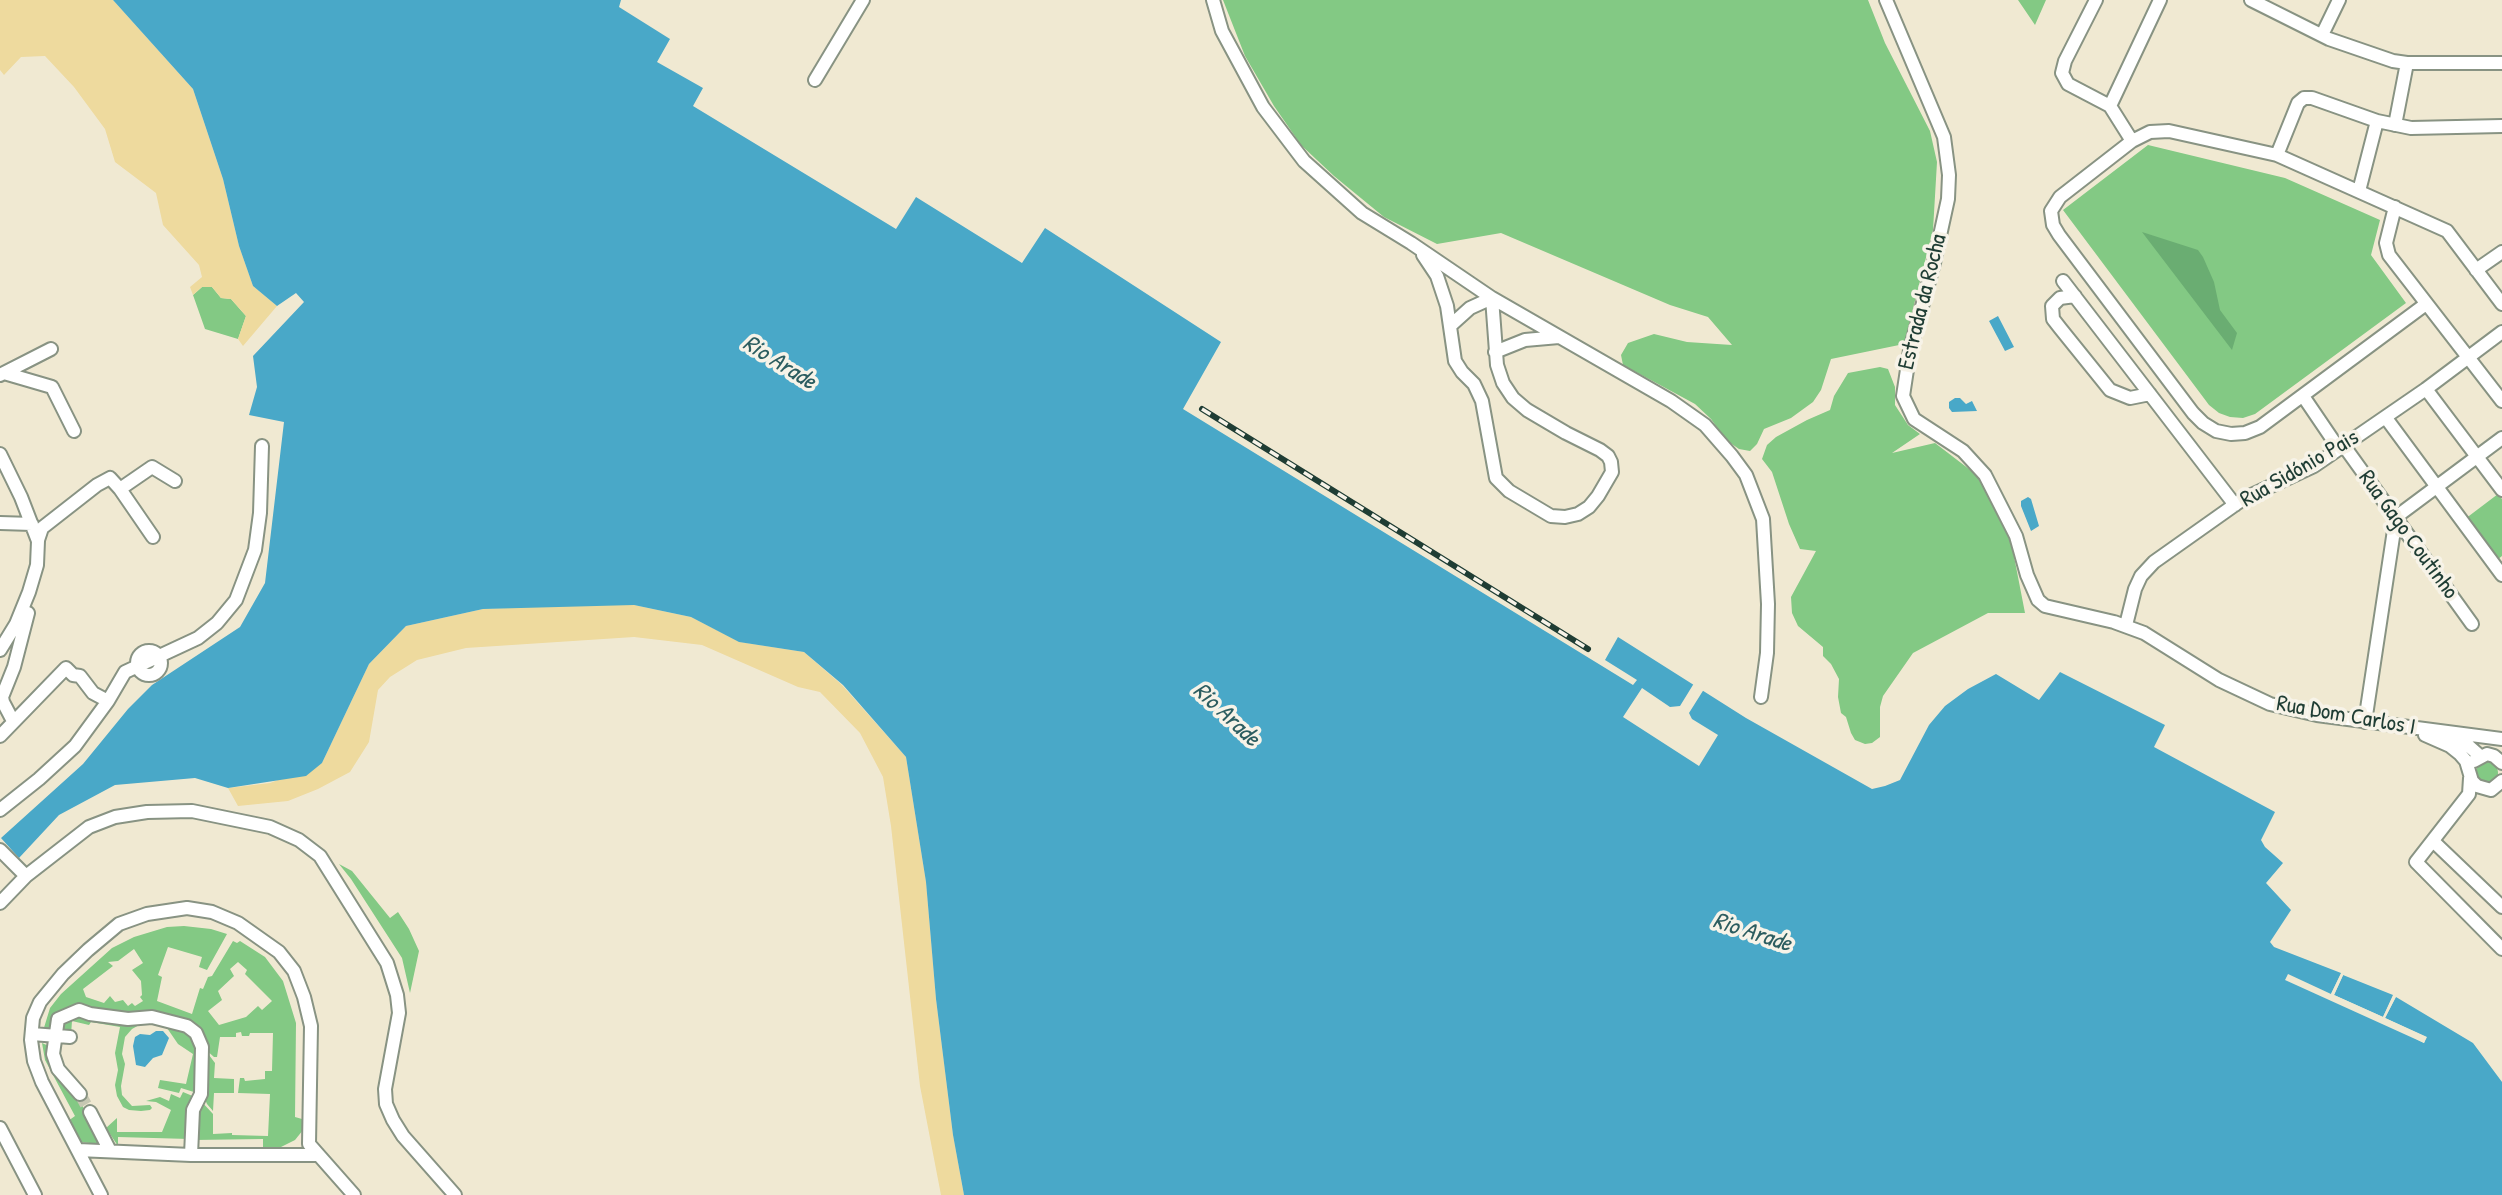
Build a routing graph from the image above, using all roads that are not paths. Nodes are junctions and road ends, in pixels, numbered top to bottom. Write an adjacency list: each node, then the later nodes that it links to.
1 (863, 0): 11 (street)
2 (1213, 0): 20 (street)
3 (1886, 0): 59 (street, Estrada da Rocha)
4 (2096, 0): 12 (street)
5 (2160, 0): 12 (street)
6 (2251, 0): 8 (street)
7 (2339, 0): 8 (street)
8 (2322, 35): 9 (street)
9 (2407, 63): 10 (street); 14 (street)
10 (2502, 63)
11 (815, 80)
12 (2110, 106): 16 (street)
13 (2377, 121): 14 (street); 17 (street); 18 (street)
14 (2395, 125): 15 (street)
15 (2502, 126)
16 (2132, 141): 17 (street); 37 (street)
17 (2277, 155): 18 (street)
18 (2359, 191): 19 (street)
19 (2395, 207): 22 (street); 26 (street)
20 (1420, 248): 25 (street); 28 (street)
21 (2502, 252): 22 (street)
22 (2476, 270): 27 (street)
23 (2063, 281): 24 (street)
24 (2075, 296): 36 (street); 36 (street)
25 (1492, 298): 28 (street); 30 (street); 32 (street)
26 (2426, 304): 33 (street); 37 (street)
27 (2502, 304)
28 (1450, 326): 32 (street)
29 (2502, 332): 33 (street, Rua Sidónio Pais)
30 (1560, 337): 32 (street); 61 (street)
31 (51, 349): 34 (street)
32 (1495, 352)
33 (2469, 359): 35 (street, Rua Sidónio Pais); 38 (street)
34 (2, 374): 40 (street)
35 (2426, 389): 39 (street, Rua Sidónio Pais); 44 (street)
36 (2150, 394): 50 (street)
37 (2303, 396): 43 (street, Rua Gago Coutinho)
38 (2502, 401)
39 (2386, 418): 43 (street, Rua Sidónio Pais); 47 (street)
40 (74, 431)
41 (2502, 438): 44 (street)
42 (262, 446): 62 (street)
43 (2342, 448): 50 (street, Rua Sidónio Pais); 51 (street, Rua Gago Coutinho)
44 (2477, 456): 47 (street); 49 (street)
45 (1, 457): 53 (street)
46 (175, 481): 48 (street)
47 (2436, 487): 51 (street); 57 (street)
48 (120, 489): 54 (street); 55 (street)
49 (2502, 490)
50 (2235, 505): 59 (street, Rua Sidónio Pais)
51 (2396, 517): 58 (street, Rua Gago Coutinho); 64 (street)
52 (0, 523): 53 (street)
53 (32, 524): 55 (street)
54 (153, 537)
55 (38, 541): 56 (street)
56 (37, 565): 60 (street); 63 (street)
57 (2502, 575)
58 (2472, 624)
59 (2126, 625): 64 (street, Rua Dom Carlos I)
60 (0, 650)
61 (1761, 697)
62 (108, 701): 63 (street); 74 (street)
63 (13, 721): 67 (street)
64 (2365, 722): 65 (street, Rua Dom Carlos I)
65 (2398, 726): 66 (street, Rua Dom Carlos I); 72 (street)
66 (2431, 731): 68 (street, Rua Dom Carlos I); 70 (street)
67 (0, 736)
68 (2502, 738)
69 (2502, 747): 70 (street)
70 (2485, 755): 71 (street); 72 (street)
71 (2502, 763)
72 (2470, 774): 73 (street); 75 (street)
73 (2502, 781)
74 (0, 810)
75 (2434, 842): 79 (street); 80 (street)
76 (0, 850): 77 (street)
77 (26, 876): 78 (street); 94 (street)
78 (0, 904)
79 (2502, 907)
80 (2502, 949)
81 (32, 1034): 82 (street); 87 (street); 89 (street)
82 (55, 1036): 83 (street); 84 (street); 90 (street)
83 (70, 1037)
84 (80, 1094)
85 (90, 1112): 88 (street)
86 (0, 1128): 91 (street)
87 (78, 1150): 88 (street); 92 (street)
88 (110, 1151): 90 (street)
89 (317, 1154): 90 (street); 93 (street)
90 (191, 1155)
91 (35, 1195)
92 (101, 1195)
93 (354, 1195)
94 (455, 1195)

